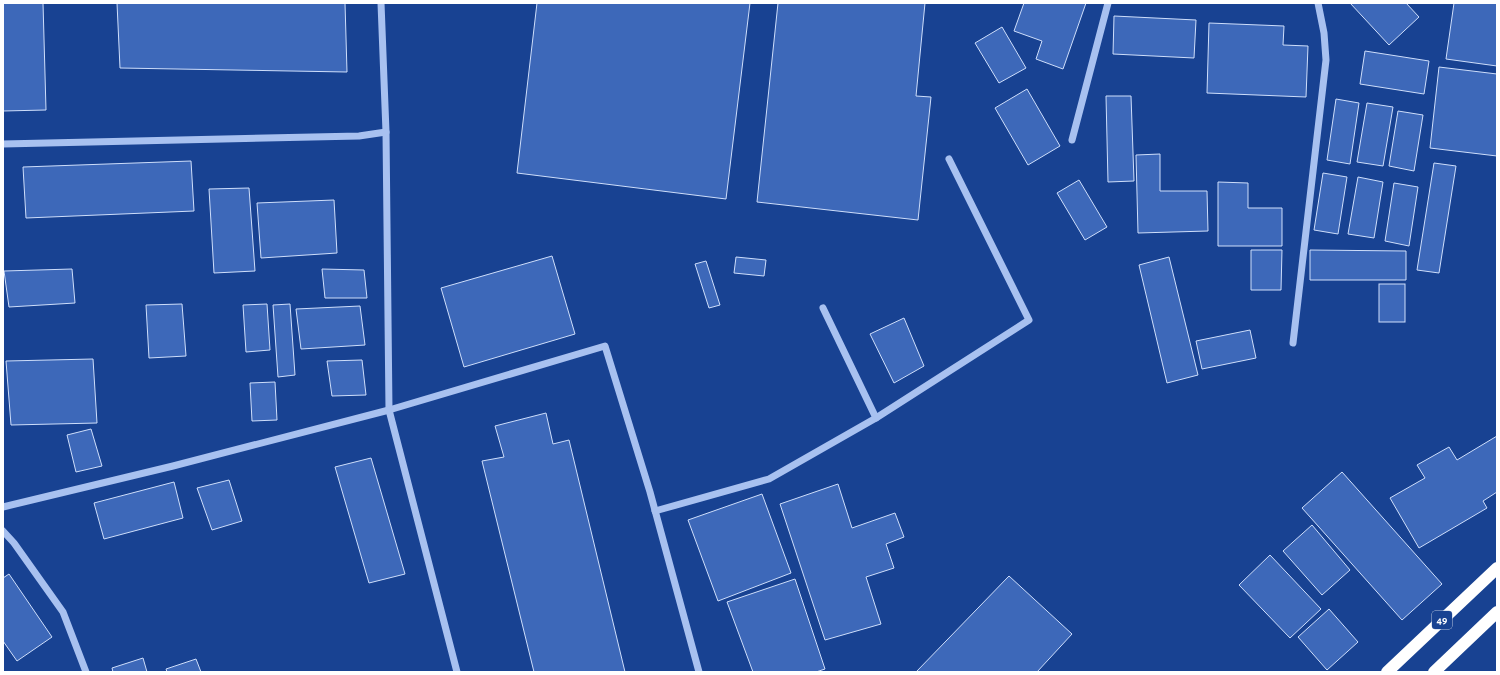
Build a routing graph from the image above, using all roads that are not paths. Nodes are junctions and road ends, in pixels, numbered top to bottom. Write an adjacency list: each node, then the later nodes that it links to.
1 (381, 3): 4 (street)
2 (1108, 3): 5 (street)
3 (1318, 3): 9 (street)
4 (386, 132): 6 (street); 10 (street)
5 (1072, 140)
6 (3, 144)
7 (949, 159): 11 (street)
8 (822, 308): 11 (street)
9 (1293, 343)
10 (389, 410): 12 (street); 13 (street); 18 (street)
11 (876, 418): 13 (street)
12 (3, 507)
13 (655, 511): 19 (street)
14 (3, 531): 17 (street)
15 (1497, 568): 20 (highway, 49)
16 (1497, 612): 21 (highway)
17 (86, 672)
18 (457, 672)
19 (699, 672)
20 (1387, 672)
21 (1434, 672)

